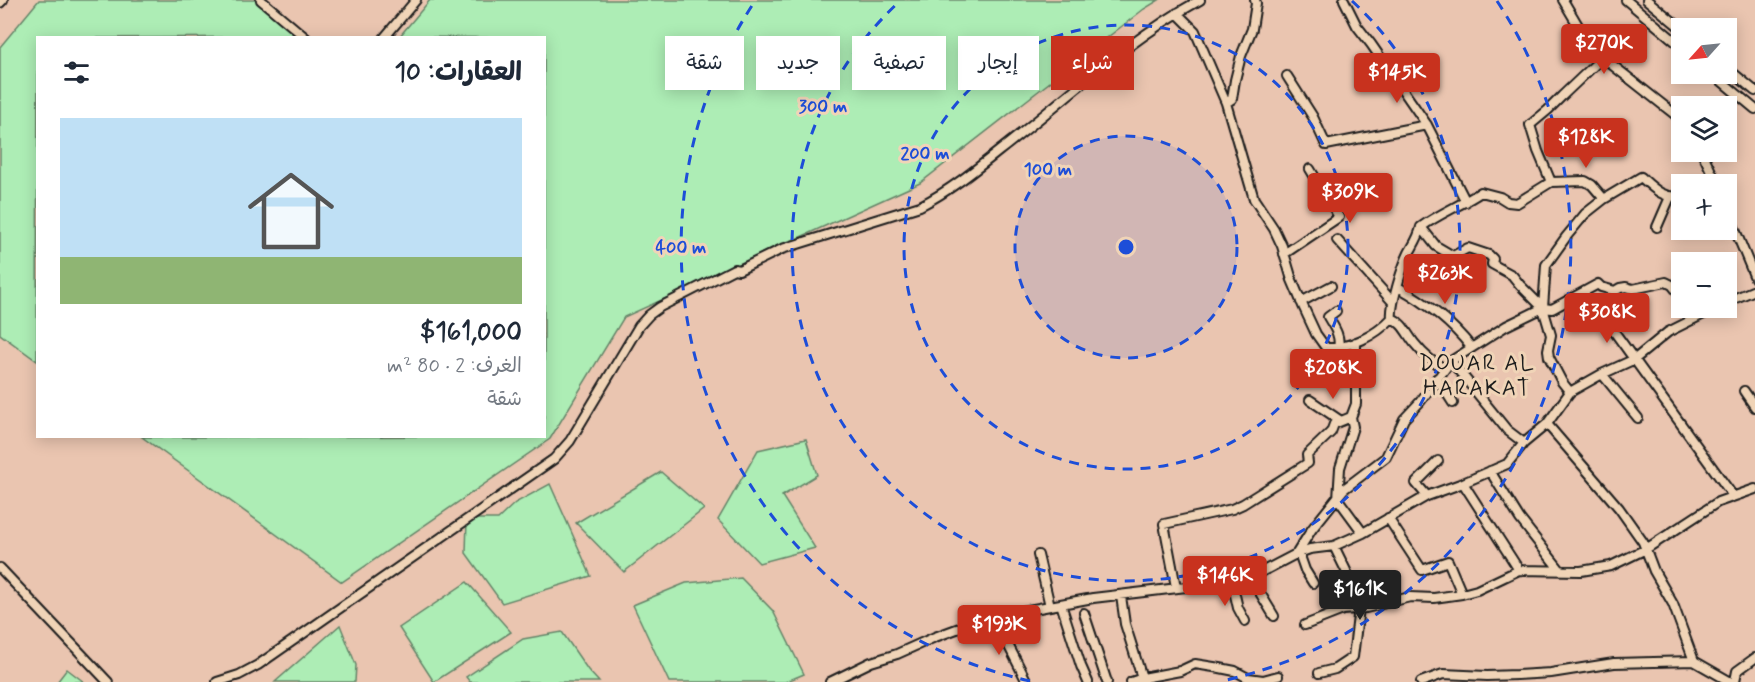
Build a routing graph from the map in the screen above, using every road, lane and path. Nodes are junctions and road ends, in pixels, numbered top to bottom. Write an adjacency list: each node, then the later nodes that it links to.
1 (261, 0): 11 (street)
2 (416, 0): 12 (street)
3 (1200, 0): 9 (street)
4 (1255, 0): 19 (street)
5 (1344, 0): 22 (street)
6 (1563, 0): 14 (street)
7 (1626, 0): 13 (street)
8 (1647, 0): 10 (street)
9 (1177, 13): 19 (street); 104 (street)
10 (1671, 20)
11 (304, 36)
12 (386, 36)
13 (1671, 38)
14 (1603, 57): 21 (street); 24 (street)
15 (1287, 76): 22 (street)
16 (1737, 76): 18 (street)
17 (1725, 84): 20 (street)
18 (1755, 91)
19 (1226, 103): 32 (street)
20 (1755, 110)
21 (1671, 111)
22 (1427, 125): 27 (street)
23 (1310, 169): 32 (street)
24 (1551, 182): 26 (street); 27 (street)
25 (1670, 197): 26 (street); 29 (street)
26 (1604, 199): 41 (street)
27 (1466, 202): 28 (street)
28 (1421, 227): 36 (street); 41 (street)
29 (1657, 227)
30 (1737, 235): 33 (street)
31 (1337, 240): 39 (street)
32 (1284, 254): 40 (street)
33 (1755, 278)
34 (1671, 284): 41 (street)
35 (1331, 286): 40 (street)
36 (1398, 287): 39 (street); 47 (street)
37 (1755, 290): 38 (street)
38 (1737, 297)
39 (1392, 301): 44 (street)
40 (1301, 302): 48 (street)
41 (1543, 308): 47 (street); 57 (street)
42 (1336, 311): 48 (street)
43 (1600, 312): 49 (street)
44 (1392, 318): 46 (street); 52 (street)
45 (1693, 318): 49 (street)
46 (1356, 342): 48 (street); 51 (street)
47 (1471, 347): 50 (street)
48 (1338, 348)
49 (1635, 359): 53 (street); 71 (street)
50 (1450, 361): 52 (street); 65 (street)
51 (1355, 365): 54 (street); 61 (street)
52 (1445, 369): 55 (street)
53 (1602, 374): 57 (street); 62 (street)
54 (1319, 375)
55 (1437, 378): 59 (street); 72 (street)
56 (1744, 391): 60 (street)
57 (1570, 392): 64 (street)
58 (1310, 400): 63 (street)
59 (1454, 403)
60 (1755, 407)
61 (1351, 417): 63 (street); 72 (street)
62 (1638, 418)
63 (1341, 421): 85 (street)
64 (1546, 424): 65 (street); 76 (street)
65 (1524, 443): 67 (street)
66 (1438, 461): 70 (street)
67 (1490, 471): 68 (street); 81 (street)
68 (1463, 483): 70 (street); 80 (street)
69 (1755, 489): 71 (street)
70 (1427, 496): 73 (street)
71 (1733, 496): 76 (street)
72 (1338, 499): 74 (street); 77 (street)
73 (1388, 518): 74 (street); 86 (street)
74 (1363, 533): 75 (street)
75 (1334, 546): 77 (street); 90 (street)
76 (1646, 549): 81 (street); 97 (street)
77 (1297, 554): 82 (street); 84 (street)
78 (1038, 555): 89 (street)
79 (0, 568): 103 (street)
80 (1519, 570): 81 (street); 86 (street)
81 (1560, 570)
82 (1251, 578): 83 (street); 92 (street)
83 (1232, 582): 85 (street); 94 (street)
84 (1313, 583)
85 (1176, 587): 87 (street)
86 (1462, 594): 90 (street)
87 (1122, 596): 88 (street); 100 (street)
88 (1061, 604): 89 (street); 107 (street)
89 (1050, 606): 93 (street)
90 (1359, 608): 95 (street); 98 (street)
91 (1084, 613): 108 (street)
92 (1274, 616)
93 (994, 618): 105 (street); 106 (street)
94 (1245, 621)
95 (1305, 625)
96 (1755, 658): 102 (street)
97 (1694, 661): 102 (street); 110 (street)
98 (1319, 673)
99 (1278, 676): 101 (street)
100 (1143, 680): 101 (street); 109 (street)
101 (1264, 681)
102 (1732, 681)
103 (108, 682)
104 (217, 682)
105 (830, 682)
106 (1027, 682)
107 (1088, 682)
108 (1107, 682)
109 (1131, 682)
110 (1421, 682)

